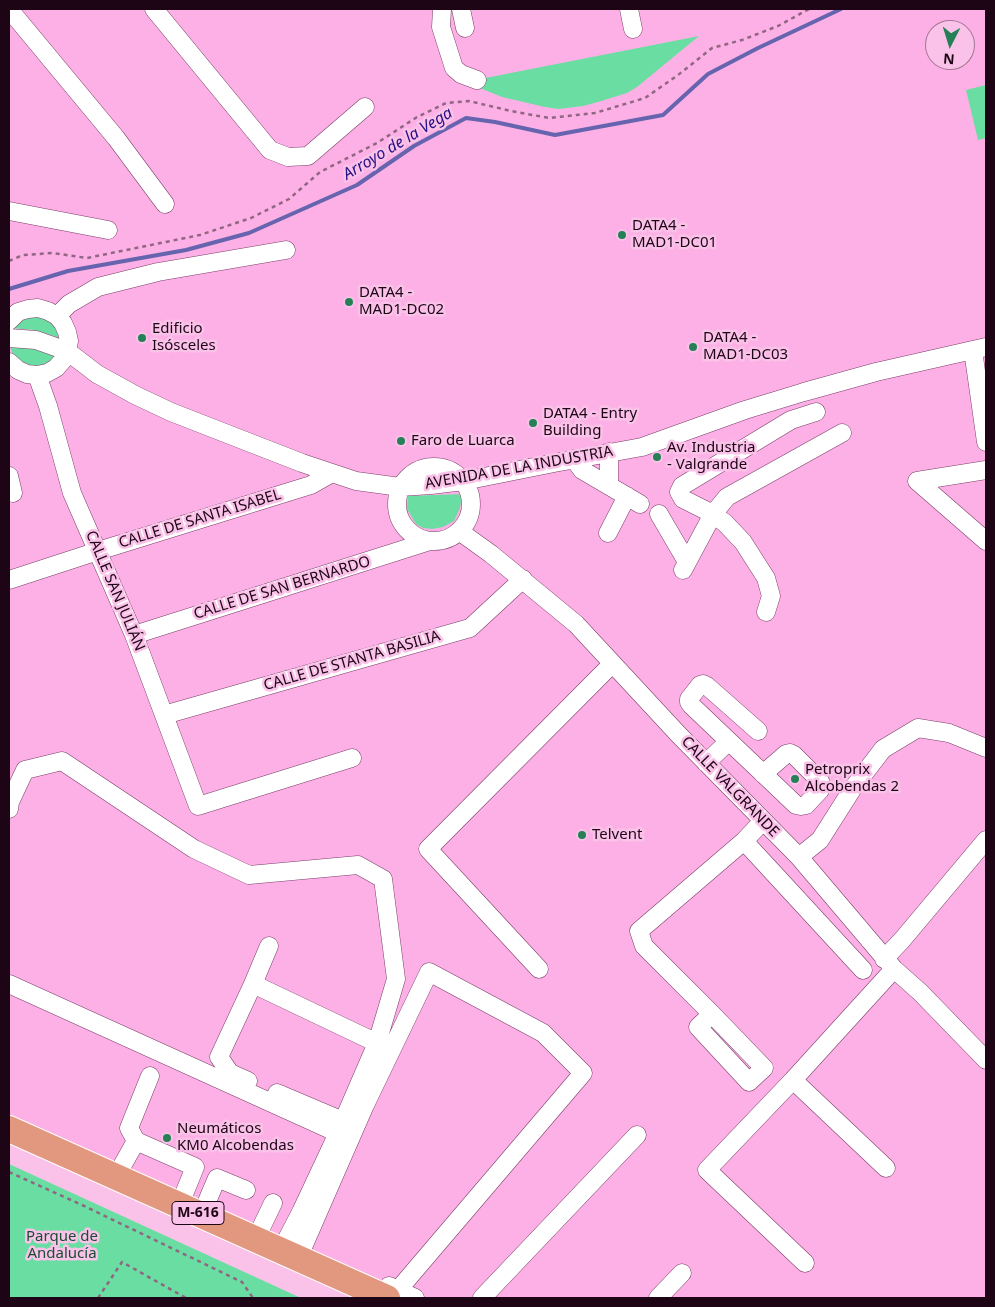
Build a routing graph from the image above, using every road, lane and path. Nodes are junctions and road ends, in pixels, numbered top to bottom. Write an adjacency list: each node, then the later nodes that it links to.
1 (9, 9): 11 (street)
2 (154, 9): 10 (street)
3 (442, 9): 9 (street)
4 (461, 9): 7 (street)
5 (629, 9): 8 (street)
6 (809, 9): 15 (path)
7 (465, 28)
8 (633, 29)
9 (477, 80)
10 (365, 107)
11 (165, 204)
12 (9, 212): 13 (street)
13 (108, 230)
14 (286, 250): 16 (street)
15 (9, 261)
16 (57, 316): 17 (street); 20 (street)
17 (9, 321)
18 (9, 338): 20 (street, AVENIDA DE LA INDUSTRIA)
19 (979, 348): 25 (street); 26 (street, AVENIDA DE LA INDUSTRIA)
20 (67, 351): 22 (street); 29 (street, AVENIDA DE LA INDUSTRIA)
21 (9, 363): 22 (street)
22 (37, 375): 41 (street, CALLE SAN JULIÁN)
23 (816, 412): 36 (street)
24 (842, 433): 36 (street)
25 (986, 441)
26 (609, 452): 27 (street, AVENIDA DE LA INDUSTRIA); 32 (street)
27 (574, 459): 31 (street, AVENIDA DE LA INDUSTRIA); 32 (street)
28 (986, 470): 39 (street)
29 (332, 473): 33 (street, AVENIDA DE LA INDUSTRIA); 41 (street, CALLE DE SANTA ISABEL)
30 (9, 476): 34 (street)
31 (464, 481): 33 (street, AVENIDA DE LA INDUSTRIA); 37 (street)
32 (609, 485): 38 (street)
33 (400, 487): 40 (street)
34 (13, 493)
35 (659, 514): 36 (street)
36 (713, 514): 44 (street)
37 (458, 532): 40 (street); 42 (street, CALLE VALGRANDE)
38 (608, 533)
39 (986, 541)
40 (430, 542): 45 (street, CALLE DE SAN BERNARDO)
41 (98, 551): 43 (street, CALLE DE SANTA ISABEL); 45 (street, CALLE SAN JULIÁN)
42 (523, 579): 46 (street, CALLE VALGRANDE); 47 (street, CALLE DE STANTA BASILIA)
43 (9, 580)
44 (766, 612)
45 (134, 635): 47 (street, CALLE SAN JULIÁN)
46 (612, 664): 52 (street, CALLE VALGRANDE); 61 (street)
47 (164, 715): 51 (street, CALLE SAN JULIÁN)
48 (758, 731): 49 (street)
49 (728, 742): 52 (street); 53 (street)
50 (986, 748): 58 (street)
51 (352, 758)
52 (706, 763): 55 (street, CALLE VALGRANDE)
53 (763, 774)
54 (9, 809): 66 (street)
55 (763, 821): 57 (street); 58 (street, CALLE VALGRANDE)
56 (986, 840): 60 (street)
57 (744, 841): 62 (street); 65 (street)
58 (799, 857): 60 (street, CALLE VALGRANDE)
59 (269, 946): 64 (street)
60 (889, 964): 67 (street, CALLE VALGRANDE); 69 (street)
61 (539, 969)
62 (862, 970)
63 (9, 984): 71 (street)
64 (252, 984): 66 (street); 71 (street)
65 (712, 1014)
66 (377, 1043): 71 (street)
67 (986, 1060)
68 (150, 1076): 74 (street)
69 (793, 1080): 77 (street); 86 (street)
70 (9, 1116): 76 (street)
71 (340, 1127): 84 (street)
72 (9, 1129): 88 (highway, M-616)
73 (637, 1135): 94 (street)
74 (136, 1141): 76 (street); 80 (street)
75 (9, 1148): 92 (highway, M-616)
76 (122, 1166): 80 (street)
77 (886, 1168)
78 (9, 1172): 91 (path)
79 (246, 1190): 82 (street)
80 (184, 1194): 82 (street)
81 (273, 1202): 83 (street)
82 (206, 1204): 83 (street)
83 (262, 1228): 84 (street)
84 (287, 1239): 85 (street)
85 (303, 1247): 88 (street); 88 (street)
86 (805, 1263)
87 (682, 1273): 95 (street)
88 (392, 1294): 93 (street)
89 (98, 1298): 90 (path)
90 (186, 1298)
91 (253, 1298)
92 (350, 1298)
93 (416, 1298)
94 (482, 1298)
95 (658, 1298)

